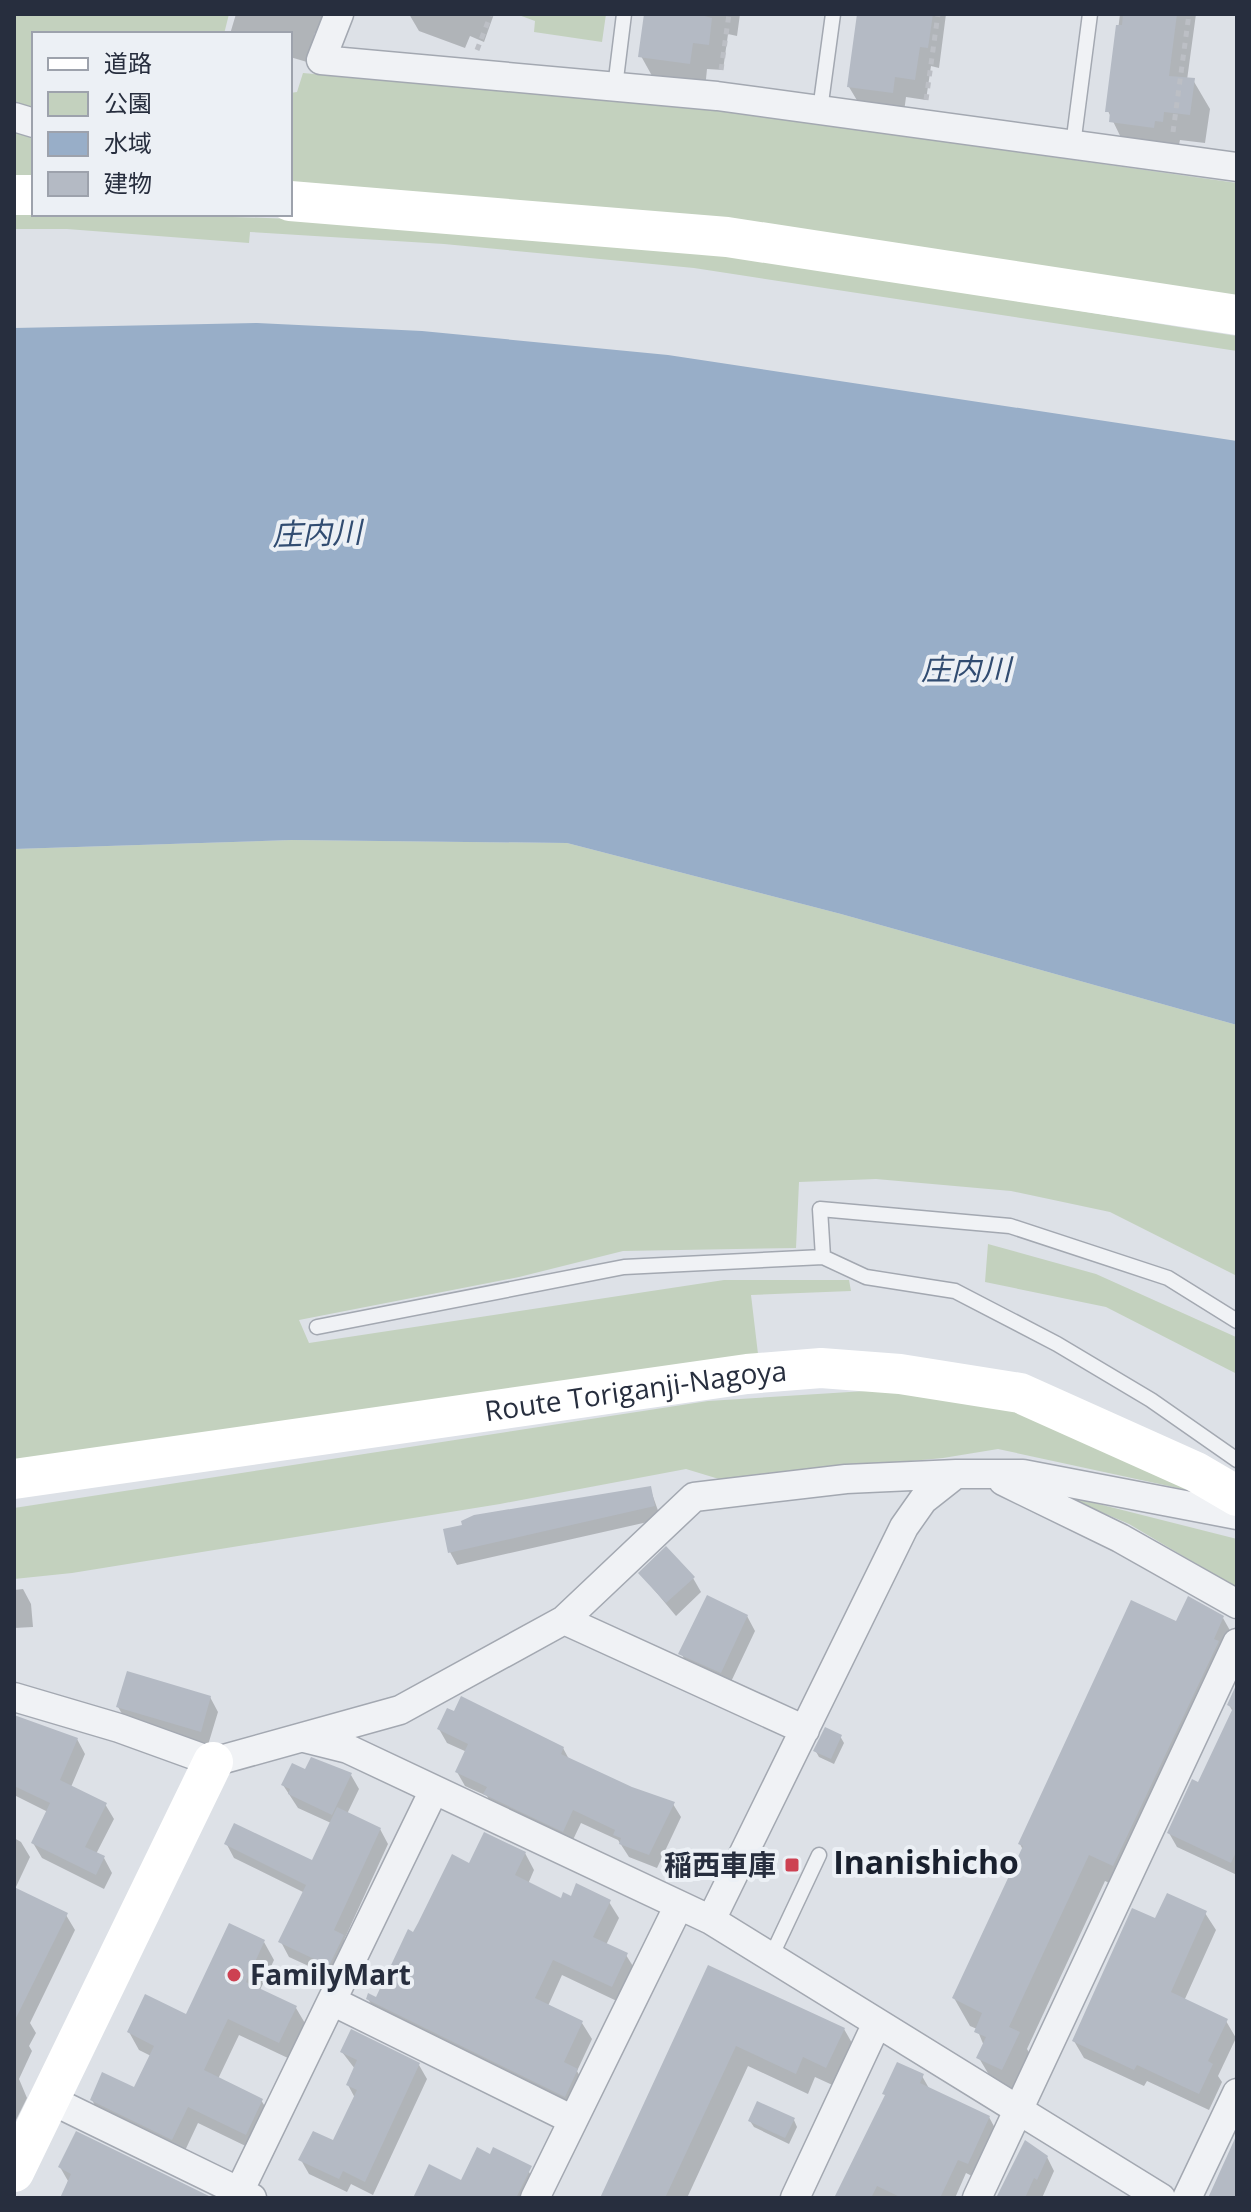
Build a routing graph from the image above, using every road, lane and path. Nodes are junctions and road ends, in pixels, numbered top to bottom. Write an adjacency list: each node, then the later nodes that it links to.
1 (339, 14): 11 (street)
2 (491, 14): 9 (path)
3 (624, 14): 11 (lane)
4 (729, 14): 10 (path)
5 (833, 14): 12 (lane)
6 (938, 14): 13 (path)
7 (1090, 14): 14 (lane)
8 (1189, 14): 15 (path)
9 (474, 59)
10 (719, 83)
11 (615, 87): 12 (street)
12 (820, 110): 14 (street)
13 (925, 112)
14 (1073, 145): 16 (street)
15 (1171, 147)
16 (1237, 167)
17 (292, 201): 18 (street)
18 (1237, 315)
19 (823, 1257): 20 (lane); 21 (lane); 22 (lane)
20 (1237, 1321)
21 (317, 1327)
22 (1237, 1460)
23 (956, 1474): 24 (street); 29 (street); 32 (street)
24 (992, 1475): 27 (street); 28 (street)
25 (14, 1479): 26 (street, Route Toriganji-Nagoya)
26 (1237, 1496)
27 (1237, 1515)
28 (1237, 1604)
29 (564, 1620): 32 (street); 33 (street)
30 (1237, 1643): 44 (street)
31 (14, 1697): 34 (street)
32 (805, 1730): 38 (street)
33 (301, 1737): 34 (street); 35 (street)
34 (213, 1762): 43 (street)
35 (434, 1790): 37 (street); 40 (street)
36 (819, 1855): 39 (lane)
37 (679, 1905): 38 (street); 45 (street)
38 (711, 1920): 39 (street)
39 (771, 1957): 41 (street)
40 (332, 2001): 45 (street); 47 (street)
41 (877, 2023): 44 (street); 49 (street)
42 (1237, 2093): 52 (street)
43 (49, 2099): 46 (street); 47 (street)
44 (1020, 2108): 50 (street); 51 (street)
45 (573, 2120): 48 (street)
46 (14, 2172)
47 (242, 2196)
48 (535, 2198)
49 (795, 2198)
50 (977, 2198)
51 (1161, 2198)
52 (1187, 2198)

